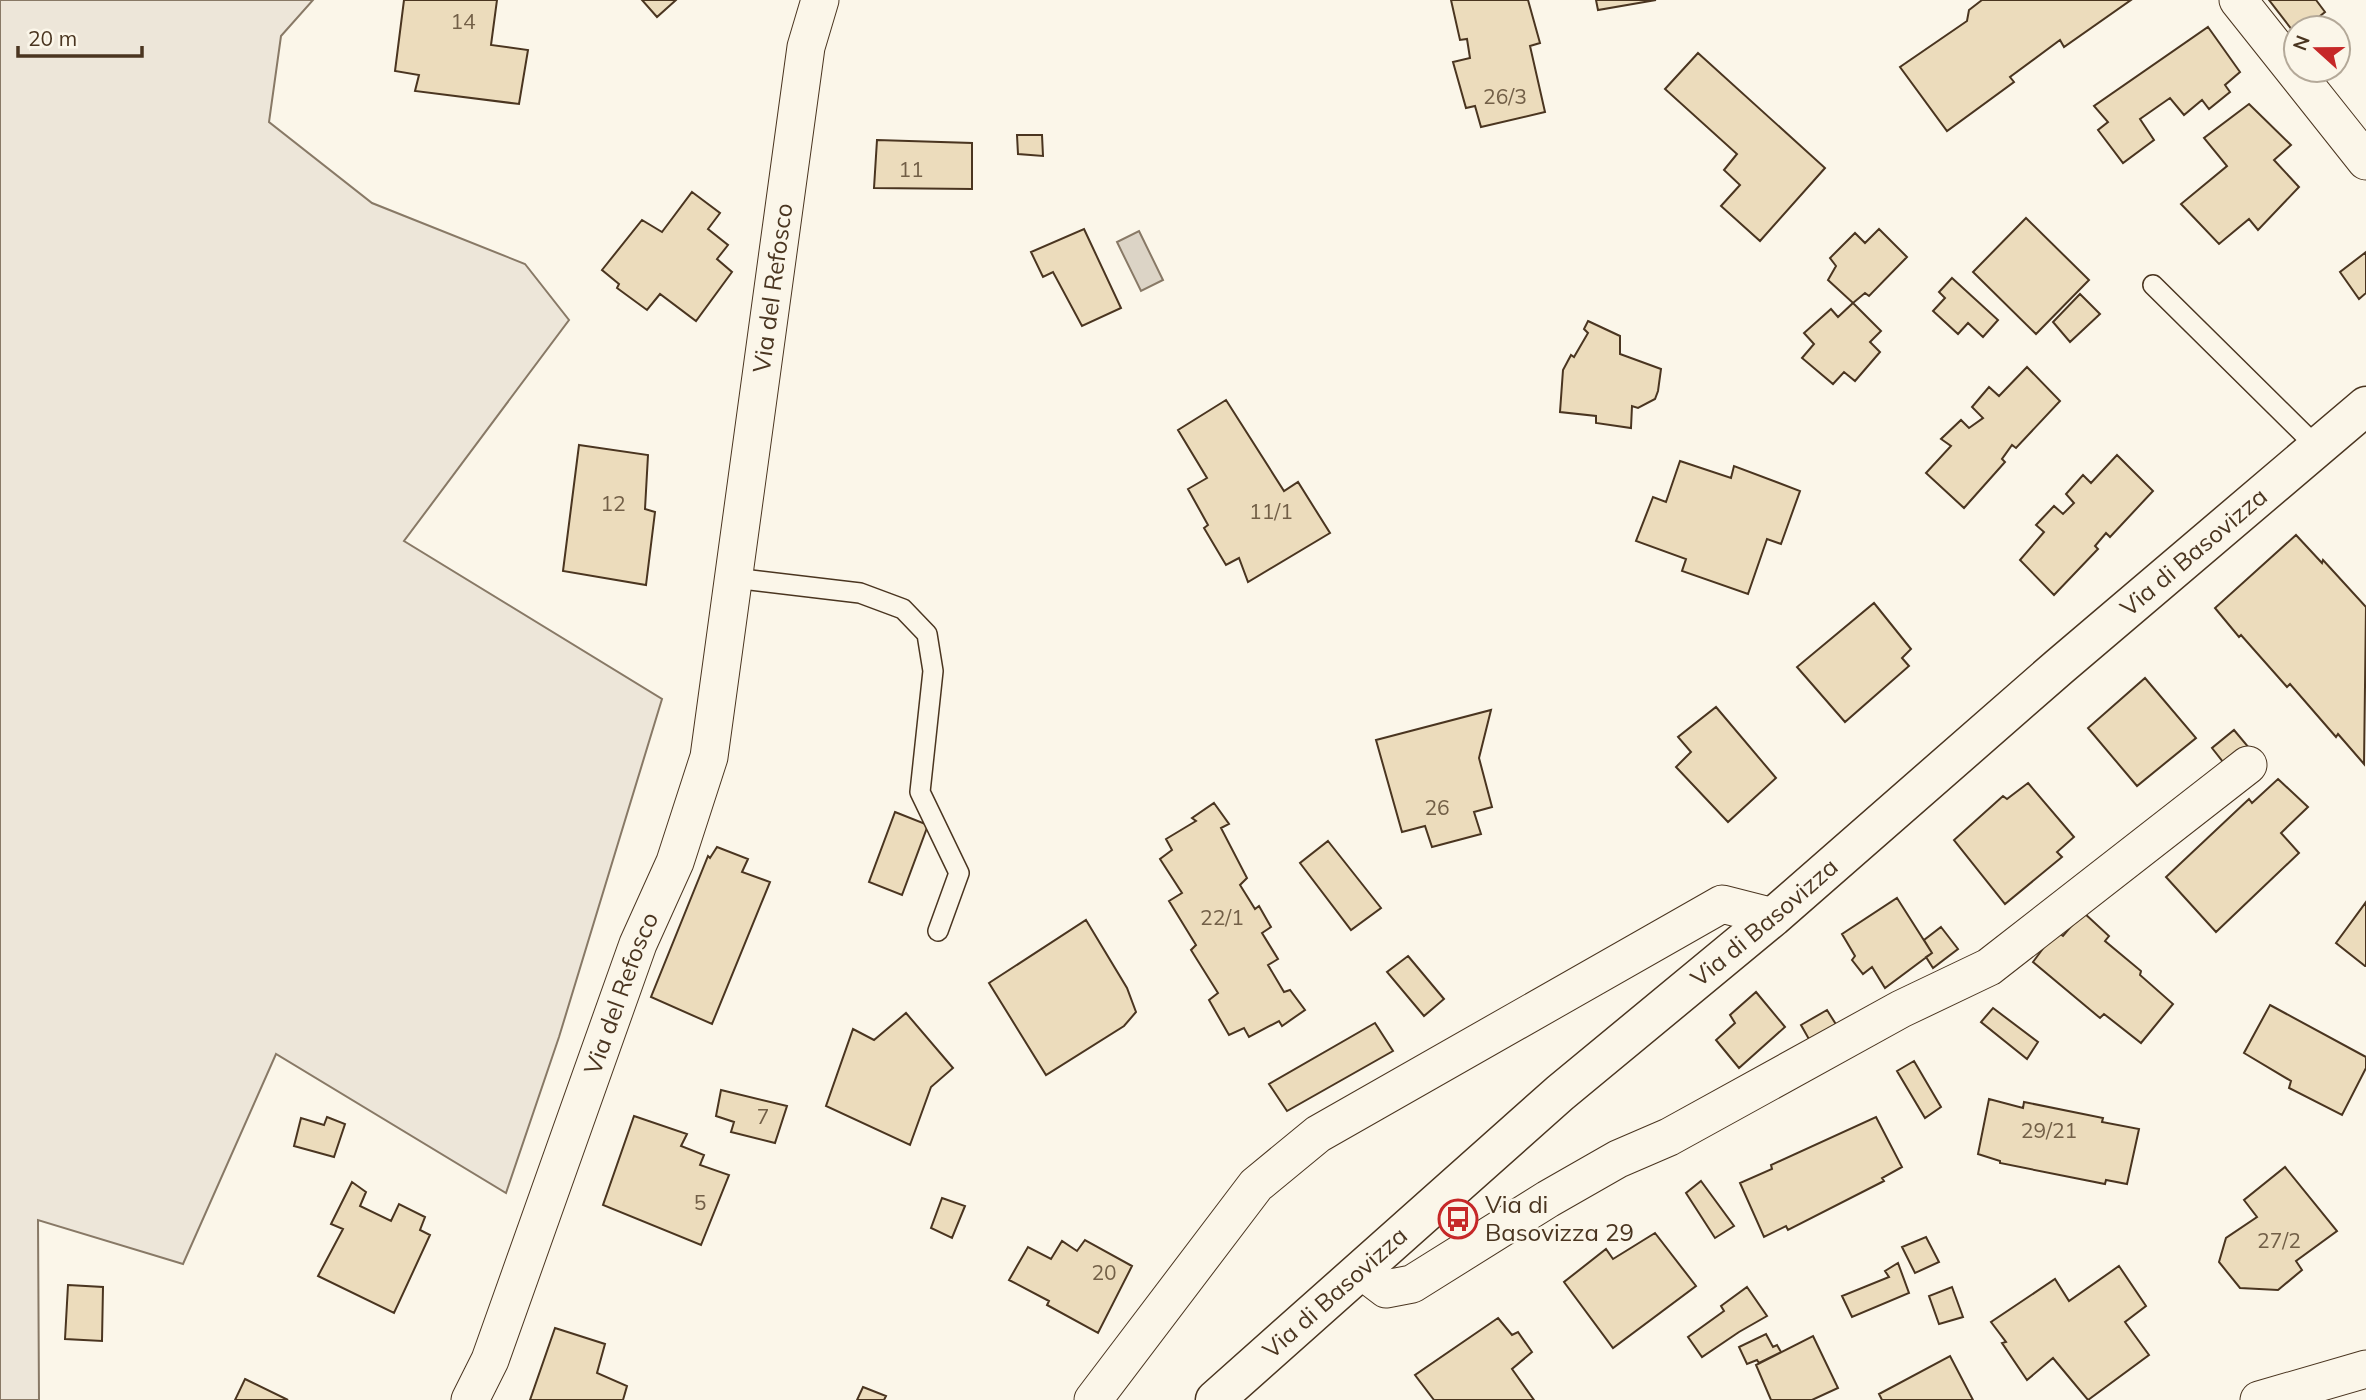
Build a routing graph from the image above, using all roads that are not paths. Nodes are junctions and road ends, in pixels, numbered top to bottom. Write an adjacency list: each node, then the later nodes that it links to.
1 (820, 0): 7 (street, Via del Refosco)
2 (2238, 0): 3 (street)
3 (2366, 160)
4 (2152, 285): 6 (lane)
5 (2366, 406): 6 (main road, Via di Basovizza)
6 (2317, 447): 9 (main road, Via di Basovizza)
7 (734, 578): 10 (lane); 13 (street, Via del Refosco)
8 (2248, 765): 11 (street)
9 (1773, 917): 11 (main road, Via di Basovizza); 14 (street)
10 (938, 931)
11 (1362, 1270): 15 (main road, Via di Basovizza)
12 (2366, 1369): 16 (street)
13 (470, 1400)
14 (1093, 1400)
15 (1215, 1400)
16 (2259, 1400)

